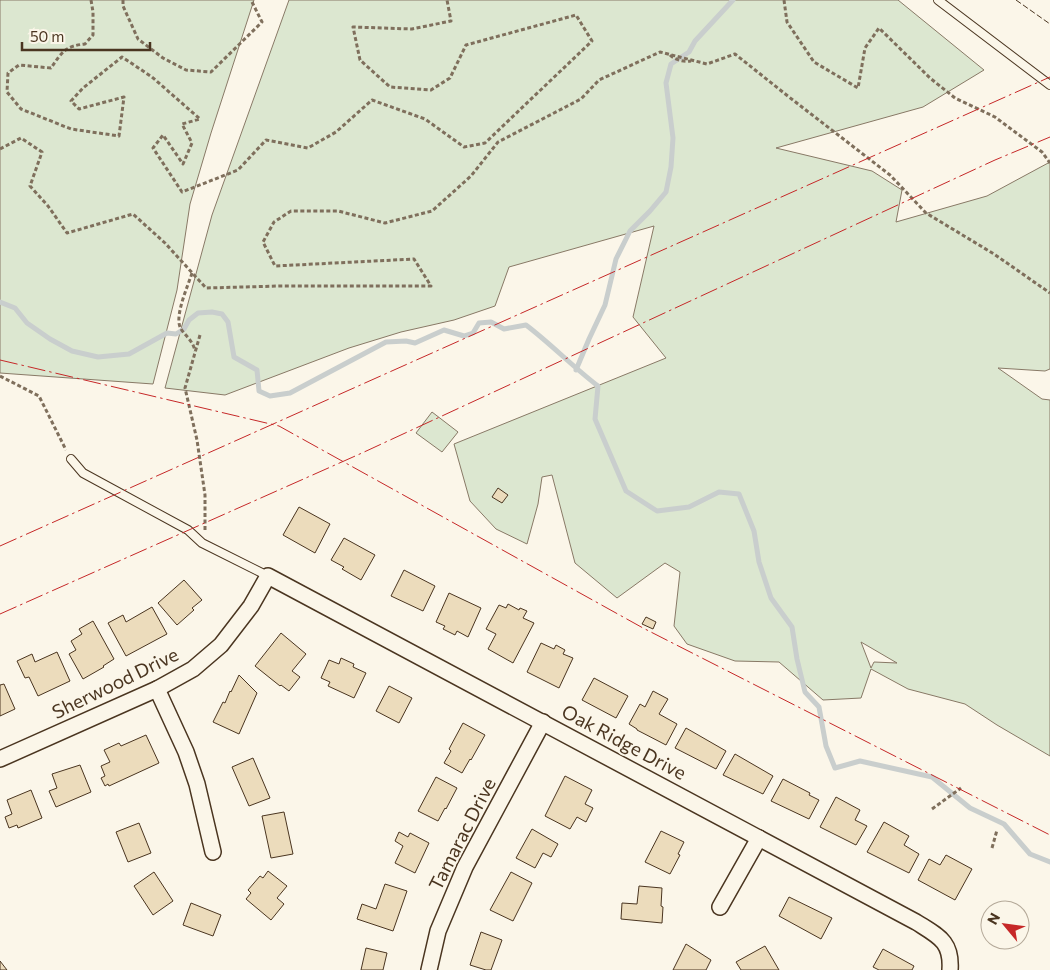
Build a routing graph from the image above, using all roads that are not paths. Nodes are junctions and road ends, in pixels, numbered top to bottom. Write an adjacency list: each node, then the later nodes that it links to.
1 (938, 0): 2 (lane)
2 (1050, 85)
3 (71, 459): 4 (lane)
4 (268, 576): 5 (street, Sherwood Drive); 6 (street, Oak Ridge Drive)
5 (157, 689): 7 (street, Sherwood Drive); 9 (street)
6 (543, 722): 8 (street, Oak Ridge Drive); 12 (street, Tamarac Drive)
7 (0, 759)
8 (759, 838): 10 (street); 11 (street, Oak Ridge Drive)
9 (213, 852)
10 (720, 907)
11 (951, 963)
12 (429, 970)

